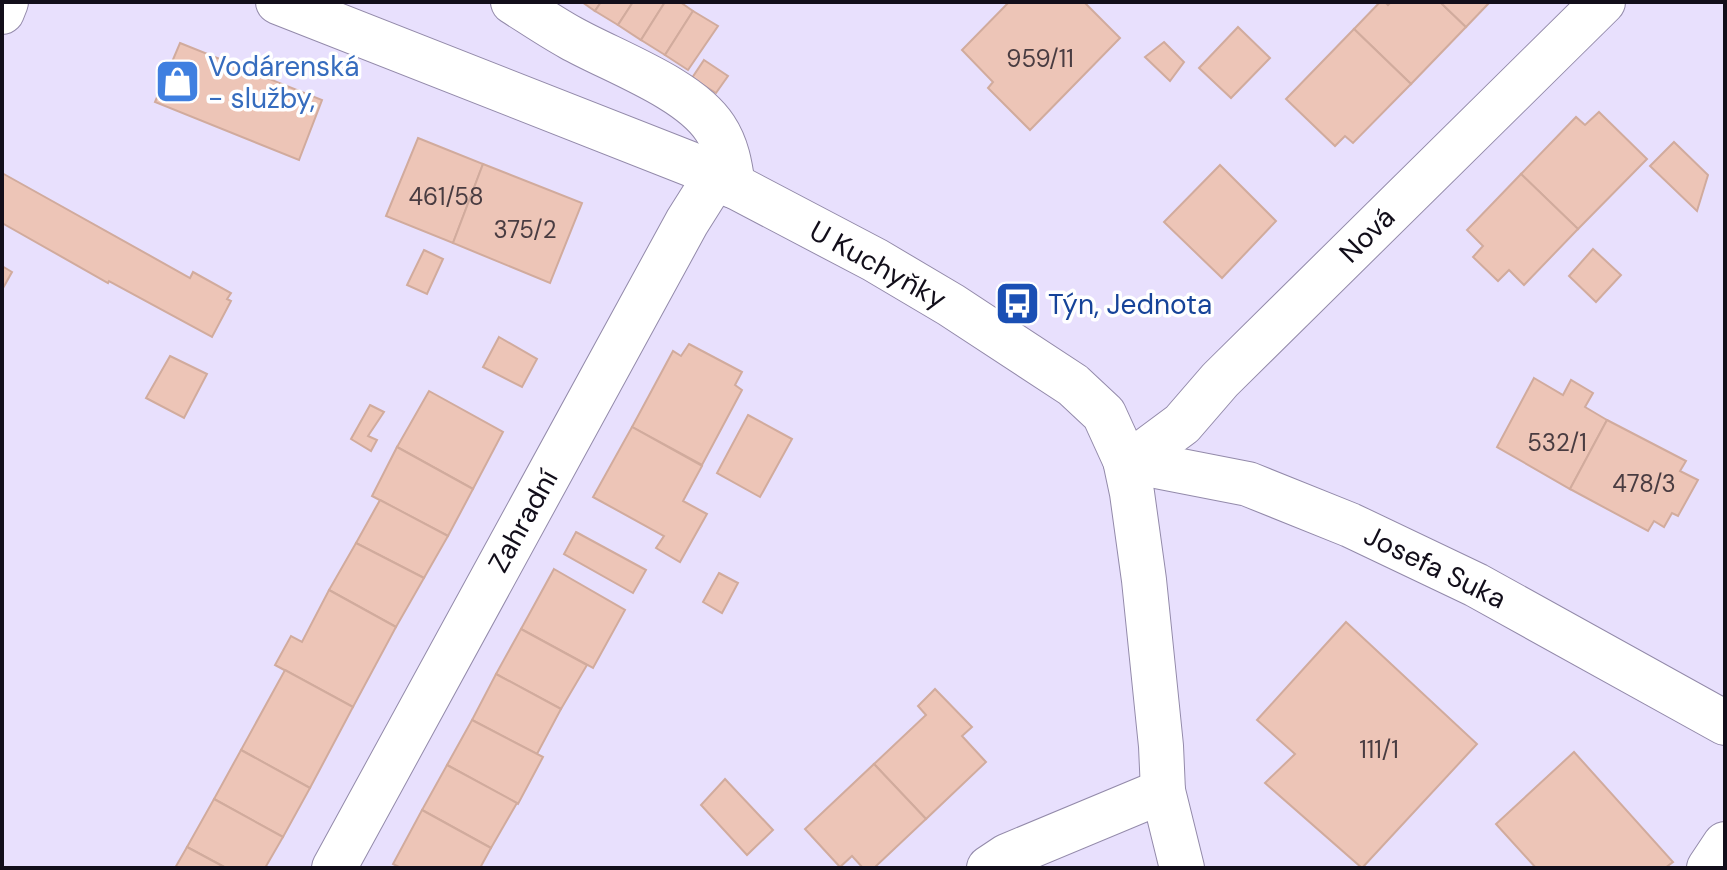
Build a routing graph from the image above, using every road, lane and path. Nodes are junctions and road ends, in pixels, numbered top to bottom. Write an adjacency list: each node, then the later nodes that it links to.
1 (6, 2): 5 (street)
2 (278, 2): 6 (street, U Kuchyňky)
3 (513, 2): 6 (street)
4 (1603, 2): 7 (street, Nová)
5 (2, 12)
6 (724, 181): 7 (street, U Kuchyňky); 11 (street, Zahradní)
7 (1125, 460): 8 (street, Josefa Suka); 9 (street, U Kuchyňky)
8 (1725, 723)
9 (1163, 791): 12 (street); 13 (street, U Kuchyňky)
10 (1725, 844): 14 (street)
11 (334, 868)
12 (989, 868)
13 (1182, 868)
14 (1709, 868)

